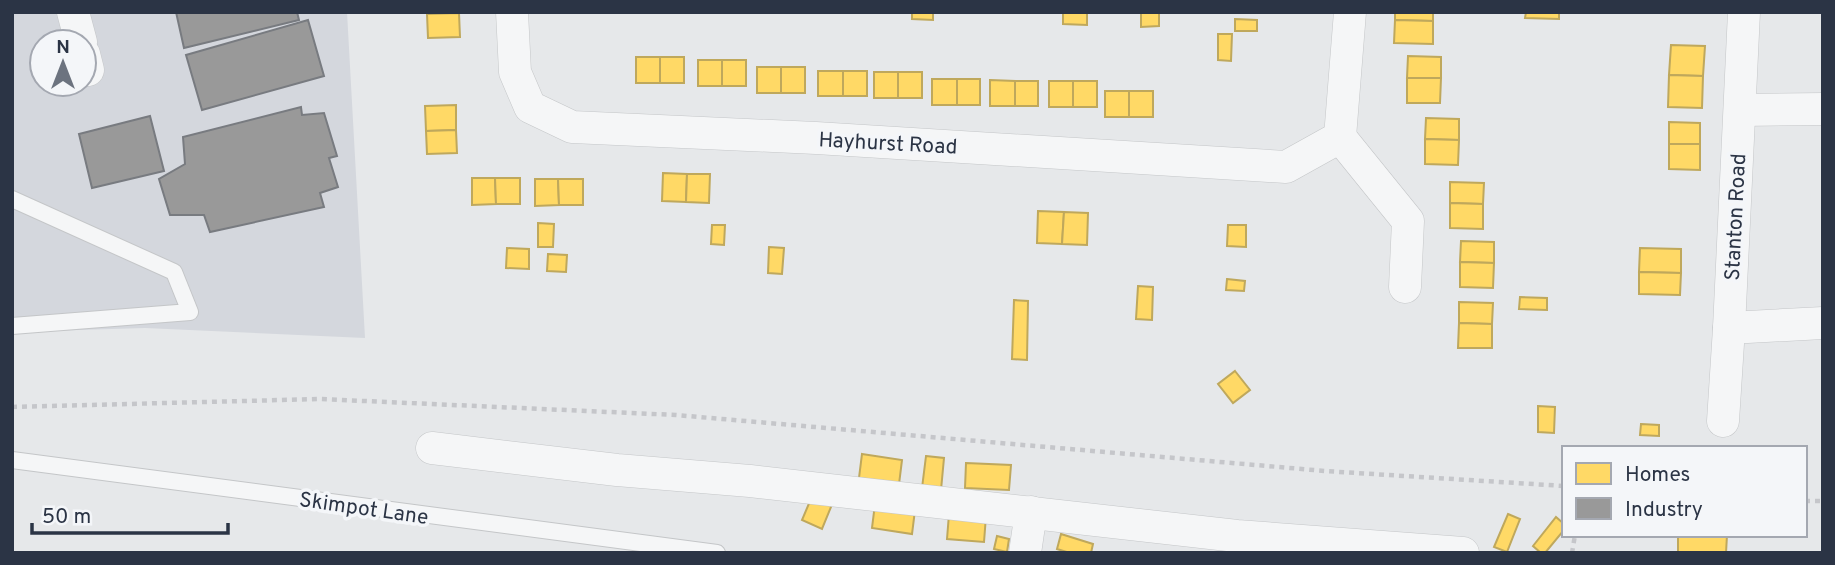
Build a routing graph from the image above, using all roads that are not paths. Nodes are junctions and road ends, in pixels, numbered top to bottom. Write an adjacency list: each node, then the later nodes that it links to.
1 (512, 12): 7 (street, Hayhurst Road)
2 (1350, 12): 7 (street)
3 (1737, 12): 4 (street, Stanton Road)
4 (1744, 13): 6 (street, Stanton Road)
5 (1823, 109): 6 (street)
6 (1740, 110): 12 (street, Stanton Road)
7 (1340, 137): 9 (street)
8 (12, 199): 11 (lane)
9 (1405, 287)
10 (1823, 323): 12 (street)
11 (12, 326)
12 (1729, 328): 13 (street, Stanton Road)
13 (1723, 421)
14 (432, 448): 16 (street)
15 (12, 460): 17 (lane, Skimpot Lane)
16 (1031, 512): 18 (street); 19 (street)
17 (717, 553)
18 (1025, 553)
19 (1463, 553)

